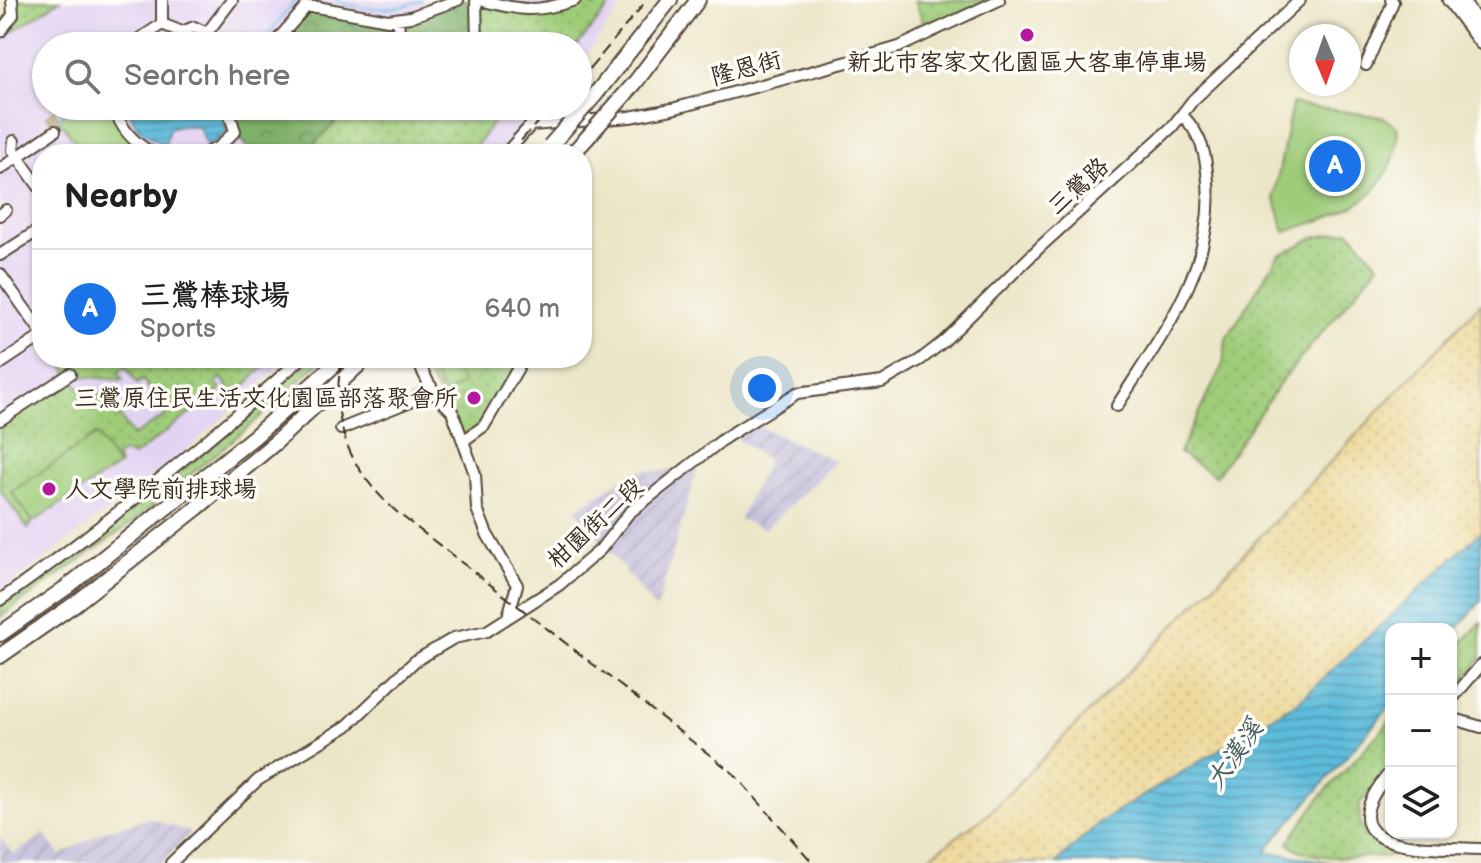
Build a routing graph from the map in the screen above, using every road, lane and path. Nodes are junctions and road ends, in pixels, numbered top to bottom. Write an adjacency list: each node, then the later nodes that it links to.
1 (12, 0): 17 (street)
2 (162, 0): 15 (street)
3 (232, 0): 22 (street)
4 (478, 0): 5 (street); 25 (street)
5 (575, 0)
6 (670, 0): 28 (highway, bridge)
7 (999, 0): 38 (street, 隆恩街)
8 (1300, 0): 29 (street, 三鶯路)
9 (1449, 0): 26 (main road)
10 (1461, 0): 16 (main road)
11 (453, 1): 14 (street)
12 (1392, 1): 27 (street)
13 (695, 5): 40 (highway, bridge)
14 (398, 19): 23 (street); 24 (street)
15 (162, 24): 18 (street); 19 (street)
16 (1481, 28)
17 (0, 32)
18 (150, 32)
19 (182, 32)
20 (182, 32): 21 (street)
21 (205, 32)
22 (208, 32)
23 (284, 32)
24 (399, 32)
25 (477, 32)
26 (1481, 43)
27 (1366, 65)
28 (592, 98)
29 (1182, 115): 57 (street, 三鶯路); 59 (street)
30 (120, 120): 36 (street)
31 (231, 120): 37 (street)
32 (573, 120): 39 (highway, bridge)
33 (55, 131): 35 (street)
34 (14, 141): 42 (street)
35 (36, 144)
36 (137, 144)
37 (222, 144)
38 (514, 144)
39 (552, 144)
40 (581, 144)
41 (32, 147): 42 (street)
42 (18, 156): 43 (street); 44 (street)
43 (0, 169)
44 (32, 176)
45 (32, 234): 46 (street)
46 (0, 255)
47 (0, 274): 48 (street)
48 (32, 320)
49 (32, 342): 50 (street)
50 (0, 364)
51 (291, 368): 63 (street)
52 (331, 368): 65 (highway)
53 (355, 368): 66 (highway)
54 (421, 368): 58 (street)
55 (518, 368): 62 (street)
56 (70, 374): 60 (street)
57 (871, 384): 64 (street, 柑園街二段)
58 (431, 386): 61 (street); 62 (street)
59 (1117, 406)
60 (0, 420)
61 (341, 429)
62 (463, 441): 64 (street)
63 (0, 600)
64 (508, 618): 73 (street, 柑園街二段)
65 (0, 634)
66 (0, 656)
67 (1481, 665): 68 (street)
68 (1455, 695)
69 (1457, 720): 70 (street)
70 (1481, 727)
71 (1385, 780): 72 (street)
72 (1481, 849)
73 (171, 863)

